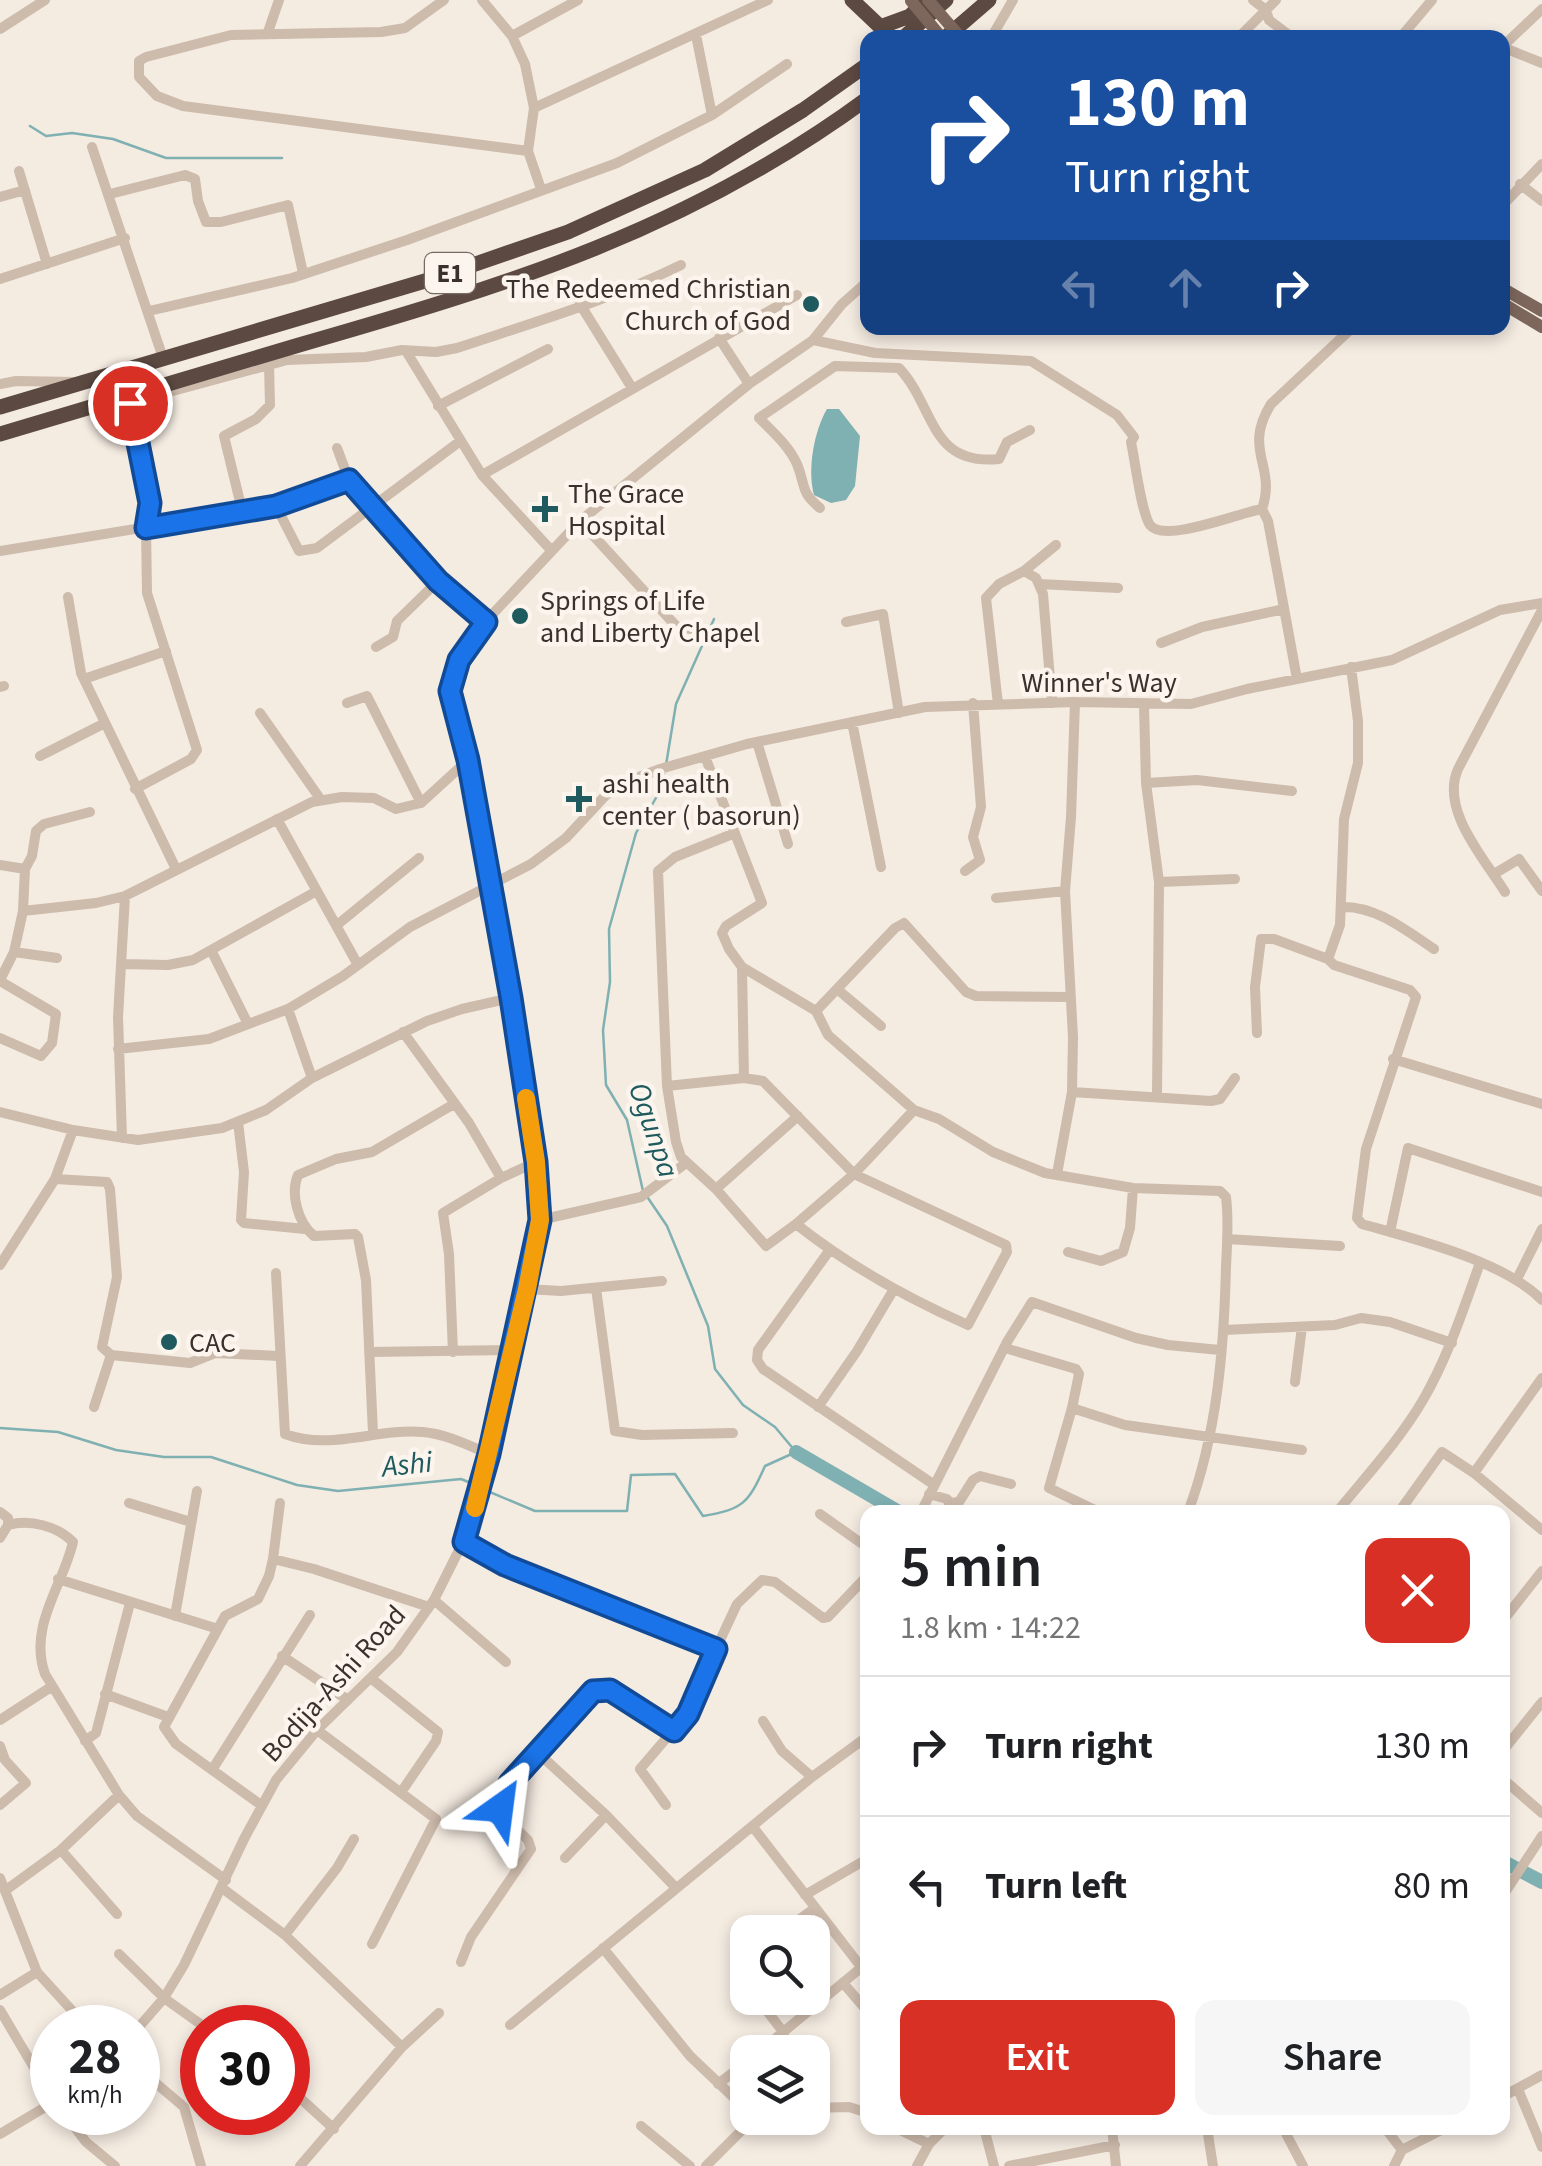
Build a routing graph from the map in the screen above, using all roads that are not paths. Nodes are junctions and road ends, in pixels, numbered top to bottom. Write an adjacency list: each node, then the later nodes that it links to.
1 (45, 0): 18 (street)
2 (279, 0): 29 (street)
3 (444, 0): 29 (street)
4 (482, 0): 31 (street)
5 (578, 0): 31 (street)
6 (768, 0): 30 (street)
7 (852, 0): 19 (highway)
8 (911, 0): 22 (main road, bridge)
9 (927, 0): 20 (highway); 24 (main road, bridge)
10 (946, 0): 21 (highway)
11 (989, 0): 23 (highway)
12 (1013, 0): 25 (street)
13 (1253, 0): 17 (street)
14 (1276, 0): 17 (street)
15 (1432, 0): 28 (street)
16 (1541, 5): 32 (street)
17 (1266, 10): 26 (street); 27 (street)
18 (0, 29)
19 (884, 30)
20 (888, 30)
21 (913, 30)
22 (936, 30)
23 (953, 30)
24 (954, 30)
25 (996, 30)
26 (1246, 30)
27 (1282, 30)
28 (1407, 30)
29 (268, 32): 41 (street)
30 (696, 34): 38 (street); 39 (street)
31 (512, 36): 38 (street)
32 (1510, 38)
33 (1510, 50): 34 (street)
34 (1542, 63)
35 (787, 64): 39 (street)
36 (860, 70): 69 (highway, E1)
37 (860, 103): 79 (highway, E1)
38 (534, 108): 41 (street)
39 (712, 116): 45 (street)
40 (92, 146): 47 (street)
41 (528, 151): 45 (street)
42 (1542, 164): 44 (street)
43 (19, 171): 46 (street)
44 (1520, 184): 48 (street); 50 (street)
45 (542, 189): 54 (street)
46 (25, 190): 49 (street); 52 (street)
47 (110, 194): 51 (street); 54 (street)
48 (1510, 196)
49 (0, 197)
50 (1542, 201)
51 (124, 238): 52 (street); 61 (street)
52 (48, 264): 55 (street)
53 (680, 265): 59 (street)
54 (303, 273): 61 (street)
55 (0, 278)
56 (860, 287): 66 (street, Bodija-Ashi Road)
57 (1510, 292): 62 (main road)
58 (798, 294): 65 (street)
59 (580, 304): 68 (street); 74 (street)
60 (1510, 308): 63 (main road)
61 (149, 310): 69 (street)
62 (1542, 310)
63 (1542, 327)
64 (1345, 335): 87 (street)
65 (719, 338): 73 (street); 74 (street)
66 (813, 340): 73 (street, Bodija-Ashi Road); 87 (street)
67 (548, 349): 76 (street)
68 (406, 351): 70 (street); 76 (street)
69 (164, 358): 71 (highway, E1)
70 (269, 364): 75 (street); 88 (street)
71 (84, 383): 72 (street); 77 (highway, E1)
72 (0, 384)
73 (748, 384): 89 (street, Bodija-Ashi Road)
74 (632, 388): 82 (street)
75 (130, 403): 79 (street); 90 (street)
76 (438, 406): 80 (street)
77 (0, 408)
78 (1030, 430): 86 (street)
79 (0, 437)
80 (459, 442): 82 (street); 85 (street)
81 (337, 448): 83 (street)
82 (482, 475): 92 (street)
83 (349, 480): 84 (street); 85 (street)
84 (276, 506): 85 (street); 88 (street)
85 (374, 507): 95 (street)
86 (820, 508)
87 (1262, 509): 100 (street)
88 (242, 510): 90 (street)
89 (580, 522): 92 (street, Bodija-Ashi Road); 103 (street)
90 (146, 528): 93 (street); 106 (street)
91 (1056, 544): 94 (street)
92 (550, 550): 101 (street, Bodija-Ashi Road)
93 (0, 551)
94 (1024, 571): 96 (street); 114 (street)
95 (438, 581): 101 (street); 105 (street)
96 (1039, 584): 97 (street); 112 (street)
97 (1118, 588)
98 (68, 597): 108 (street)
99 (1542, 607): 107 (street, Winner's Way); 139 (street)
100 (1284, 609): 104 (street); 109 (street)
101 (486, 622): 123 (street, Bodija-Ashi Road)
102 (846, 622): 117 (street)
103 (691, 630)
104 (1162, 642)
105 (376, 646)
106 (166, 651): 108 (street); 125 (street)
107 (1351, 668): 109 (street, Winner's Way); 149 (street)
108 (84, 679): 119 (street)
109 (1297, 680): 115 (street, Winner's Way)
110 (1075, 702): 112 (street, Winner's Way); 115 (street, Winner's Way); 144 (street)
111 (347, 703): 128 (street)
112 (1052, 703): 114 (street, Winner's Way)
113 (972, 704): 114 (street, Winner's Way); 117 (street, Winner's Way); 138 (street)
114 (998, 704)
115 (1144, 705): 124 (street)
116 (260, 713): 127 (street)
117 (899, 713): 118 (street, Winner's Way)
118 (852, 722): 120 (street, Winner's Way); 135 (street)
119 (103, 724): 121 (street); 125 (street)
120 (757, 742): 122 (street, Winner's Way); 132 (street)
121 (40, 756)
122 (706, 759): 131 (street); 142 (street, Winner's Way)
123 (468, 760): 128 (street); 142 (street, Bodija-Ashi Road)
124 (1146, 783): 126 (street); 141 (street)
125 (135, 789): 137 (street)
126 (1292, 791)
127 (321, 800): 128 (street); 130 (street)
128 (422, 802)
129 (90, 812): 136 (street)
130 (277, 820): 137 (street); 145 (street)
131 (735, 833): 159 (street); 176 (street)
132 (788, 844)
133 (419, 858): 151 (street)
134 (0, 865): 136 (street)
135 (882, 867)
136 (25, 869): 150 (street)
137 (176, 869): 147 (street)
138 (965, 871)
139 (1494, 874): 143 (street); 146 (street)
140 (1235, 880): 141 (street)
141 (1159, 882): 178 (street)
142 (491, 884): 158 (street, Winner's Way); 163 (street, Bodija-Ashi Road)
143 (1542, 890)
144 (1065, 891): 148 (street); 162 (street)
145 (315, 892): 151 (street); 154 (street)
146 (1505, 892)
147 (125, 896): 150 (street); 157 (street)
148 (996, 898)
149 (1341, 907): 152 (street); 156 (street)
150 (24, 910): 153 (street)
151 (337, 924): 158 (street)
152 (1434, 948)
153 (14, 952): 155 (street); 160 (street)
154 (212, 952): 157 (street); 166 (street)
155 (57, 958)
156 (1328, 959): 169 (street); 172 (street)
157 (123, 964): 171 (street)
158 (358, 965): 164 (street, Winner's Way)
159 (742, 967): 165 (street); 174 (street)
160 (0, 981): 170 (street)
161 (837, 989): 162 (street); 165 (street); 167 (street)
162 (1070, 997): 177 (street)
163 (511, 998): 168 (street); 187 (street, Bodija-Ashi Road)
164 (288, 1009): 166 (street, Winner's Way); 173 (street)
165 (816, 1011): 181 (street)
166 (248, 1024): 171 (street, Winner's Way)
167 (880, 1026)
168 (403, 1032): 173 (street); 179 (street)
169 (1256, 1033)
170 (0, 1038)
171 (118, 1049): 186 (street)
172 (1394, 1059): 180 (street); 200 (street)
173 (312, 1078): 184 (street)
174 (744, 1078): 176 (street); 183 (street)
175 (1236, 1078): 178 (street)
176 (667, 1086): 188 (street)
177 (1072, 1092): 178 (street); 190 (street)
178 (1157, 1096)
179 (454, 1104): 191 (street); 198 (street)
180 (1542, 1104)
181 (914, 1110): 189 (street); 190 (street)
182 (0, 1112): 185 (street)
183 (798, 1116): 189 (street); 194 (street)
184 (238, 1122): 186 (street); 198 (street)
185 (73, 1130): 186 (street); 192 (street)
186 (122, 1138)
187 (536, 1162): 191 (street); 196 (street, Bodija-Ashi Road)
188 (686, 1162): 194 (street); 196 (street)
189 (854, 1174): 197 (street); 212 (street)
190 (1057, 1174): 193 (street)
191 (501, 1178): 221 (street)
192 (55, 1179): 206 (street); 222 (street)
193 (1133, 1188): 201 (street); 204 (street)
194 (716, 1189): 197 (street)
195 (1542, 1192): 200 (street)
196 (540, 1220): 211 (street, Bodija-Ashi Road)
197 (796, 1224): 203 (street)
198 (305, 1228): 220 (street)
199 (1542, 1229): 208 (street)
200 (1390, 1232): 205 (street)
201 (1227, 1239): 202 (street); 215 (street)
202 (1340, 1246)
203 (829, 1251): 212 (street); 227 (street)
204 (1068, 1252)
205 (1480, 1263): 208 (street); 216 (street)
206 (0, 1265)
207 (276, 1274): 223 (street)
208 (1517, 1279): 213 (street)
209 (662, 1281): 210 (street)
210 (596, 1288): 211 (street); 230 (street)
211 (527, 1289): 218 (street, Bodija-Ashi Road)
212 (894, 1290): 227 (street)
213 (1542, 1300)
214 (1302, 1327): 215 (street); 216 (street); 225 (street)
215 (1224, 1330): 219 (street)
216 (1452, 1343): 243 (street)
217 (1005, 1348): 219 (street); 228 (street); 236 (street)
218 (511, 1350): 221 (street); 233 (street, Bodija-Ashi Road)
219 (1220, 1350): 231 (street)
220 (370, 1352): 221 (street); 229 (street)
221 (454, 1352)
222 (110, 1355): 223 (street); 226 (street)
223 (278, 1356): 229 (street)
224 (1542, 1378): 234 (street)
225 (1296, 1382)
226 (94, 1407)
227 (818, 1407): 236 (street)
228 (1072, 1408): 231 (street); 241 (street)
229 (373, 1433): 233 (street)
230 (733, 1433)
231 (1210, 1436): 232 (street); 242 (street)
232 (1302, 1450)
233 (489, 1454): 251 (street, Bodija-Ashi Road)
234 (1474, 1473): 244 (street); 249 (street)
235 (1011, 1484): 236 (street)
236 (931, 1489): 240 (street)
237 (197, 1491): 247 (street)
238 (128, 1503): 247 (street)
239 (280, 1503): 253 (street)
240 (924, 1505)
241 (1084, 1505)
242 (1191, 1505)
243 (1343, 1505)
244 (1405, 1505)
245 (0, 1512): 248 (street)
246 (820, 1514): 252 (street)
247 (192, 1522): 261 (street)
248 (8, 1525): 250 (street); 255 (street)
249 (1542, 1530)
250 (0, 1538)
251 (464, 1542): 258 (street, Bodija-Ashi Road); 263 (street)
252 (860, 1542)
253 (273, 1559): 258 (street); 262 (street)
254 (1542, 1571): 259 (street)
255 (58, 1579): 257 (street); 267 (street)
256 (860, 1583): 263 (street)
257 (130, 1603): 261 (street); 268 (street)
258 (432, 1604): 265 (street); 266 (street, Bodija-Ashi Road)
259 (1510, 1612)
260 (310, 1615): 264 (street)
261 (175, 1616): 262 (street)
262 (218, 1628): 271 (street)
263 (716, 1649): 275 (street)
264 (282, 1656): 269 (street); 281 (street)
265 (506, 1662)
266 (372, 1679): 269 (street, Bodija-Ashi Road); 284 (street)
267 (51, 1687): 272 (street); 276 (street)
268 (105, 1694): 271 (street); 276 (street)
269 (348, 1700): 274 (street, Bodija-Ashi Road)
270 (1542, 1702): 278 (street)
271 (168, 1717): 281 (street)
272 (0, 1720)
273 (763, 1720): 282 (street)
274 (317, 1730): 284 (street); 287 (street, Bodija-Ashi Road)
275 (674, 1731): 280 (street); 288 (street)
276 (86, 1741): 285 (street)
277 (860, 1742): 282 (street)
278 (1510, 1742)
279 (0, 1746): 286 (street)
280 (537, 1752): 290 (street); 312 (street)
281 (212, 1770): 287 (street)
282 (812, 1777): 291 (street)
283 (1510, 1785): 289 (street)
284 (402, 1790): 308 (street)
285 (119, 1795): 294 (street); 298 (street)
286 (0, 1805)
287 (261, 1805): 298 (street, Bodija-Ashi Road)
288 (666, 1805)
289 (1542, 1813)
290 (606, 1815): 295 (street); 300 (street)
291 (754, 1827): 300 (street); 302 (street)
292 (1542, 1836): 299 (street)
293 (354, 1840): 307 (street)
294 (62, 1850): 301 (street); 305 (street)
295 (565, 1858)
296 (860, 1864): 302 (street)
297 (0, 1878): 301 (street)
298 (224, 1884): 307 (street); 317 (street, Bodija-Ashi Road)
299 (1510, 1885)
300 (676, 1888): 309 (street)
301 (8, 1894): 303 (street); 314 (street)
302 (805, 1895): 304 (street)
303 (0, 1907)
304 (816, 1908): 306 (street); 311 (street)
305 (116, 1914)
306 (806, 1915)
307 (285, 1935): 328 (street)
308 (372, 1944)
309 (604, 1948): 325 (street); 332 (street)
310 (120, 1954): 317 (street)
311 (860, 1959)
312 (461, 1962)
313 (860, 1970): 315 (street)
314 (37, 1972): 316 (street); 319 (street)
315 (844, 1984): 318 (street); 326 (street)
316 (0, 1995)
317 (164, 1998): 320 (street, Bodija-Ashi Road); 321 (street)
318 (860, 2003)
319 (67, 2005)
320 (158, 2005)
321 (180, 2009)
322 (0, 2010): 329 (street)
323 (440, 2013): 328 (street)
324 (770, 2015): 326 (street)
325 (510, 2025)
326 (784, 2033): 327 (street)
327 (781, 2035)
328 (402, 2047): 342 (street)
329 (30, 2062)
330 (730, 2075): 332 (street)
331 (1542, 2076): 334 (street)
332 (718, 2084): 336 (street)
333 (160, 2087): 359 (street)
334 (1518, 2090): 335 (street); 356 (street)
335 (1510, 2094)
336 (730, 2095)
337 (310, 2107): 342 (street)
338 (830, 2108): 339 (street)
339 (860, 2110)
340 (30, 2114): 343 (street)
341 (641, 2126): 361 (street)
342 (334, 2129): 360 (street)
343 (0, 2134)
344 (81, 2135): 358 (street)
345 (737, 2135): 362 (street)
346 (910, 2135): 354 (street)
347 (938, 2135): 354 (street)
348 (986, 2135): 364 (street)
349 (1113, 2135): 355 (street)
350 (1208, 2135): 367 (street)
351 (1287, 2135): 368 (street)
352 (1390, 2135): 357 (street)
353 (1431, 2135): 357 (street)
354 (928, 2144): 363 (street)
355 (1115, 2145): 365 (street); 366 (street)
356 (1542, 2147)
357 (1402, 2150): 369 (street)
358 (115, 2166)
359 (201, 2166)
360 (300, 2166)
361 (690, 2166)
362 (706, 2166)
363 (917, 2166)
364 (994, 2166)
365 (1010, 2166)
366 (1116, 2166)
367 (1213, 2166)
368 (1303, 2166)
369 (1394, 2166)

